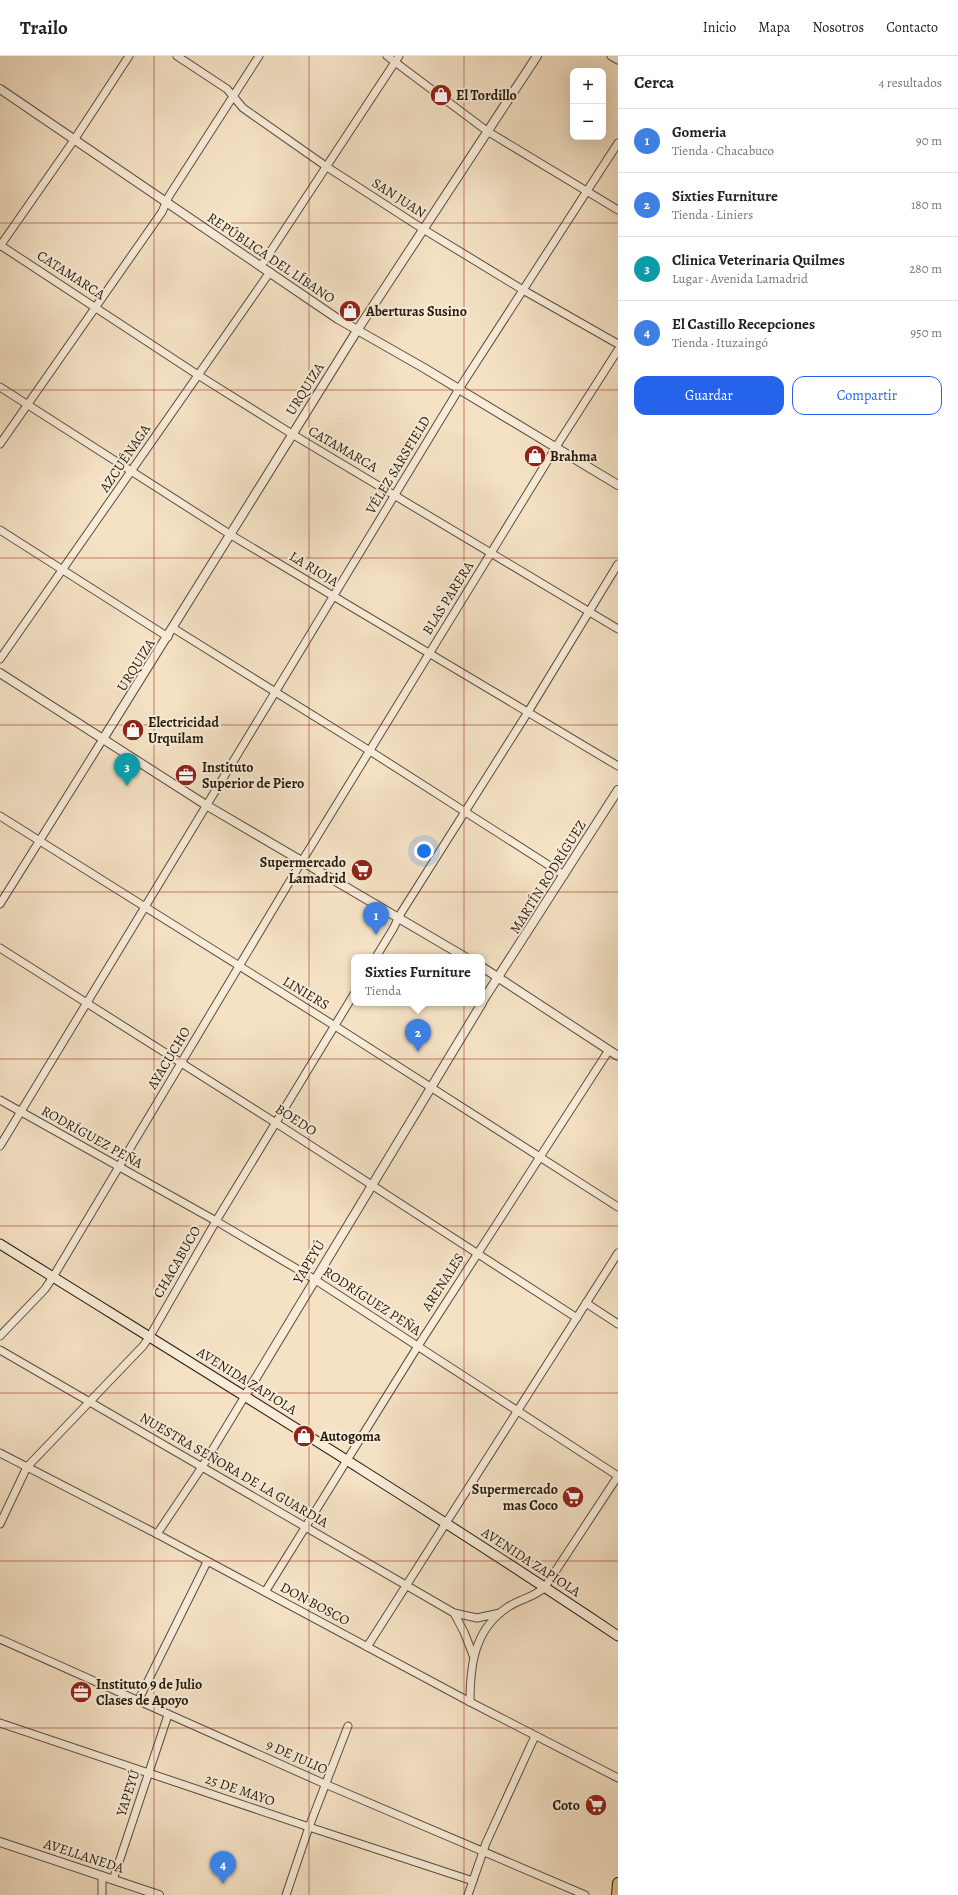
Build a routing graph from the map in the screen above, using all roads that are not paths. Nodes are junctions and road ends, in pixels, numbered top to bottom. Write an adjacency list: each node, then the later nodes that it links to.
1 (129, 56): 12 (street)
2 (177, 56): 10 (street, SAN JUAN)
3 (259, 56): 10 (street)
4 (387, 56): 7 (street)
5 (537, 56): 11 (street, URQUIZA)
6 (611, 56): 8 (street)
7 (398, 59): 11 (street); 14 (street)
8 (618, 60)
9 (0, 89): 12 (street, REPÚBLICA DEL LÍBANO)
10 (234, 96): 14 (street, SAN JUAN); 16 (street)
11 (487, 130): 15 (street); 18 (street, URQUIZA)
12 (74, 140): 16 (street, REPÚBLICA DEL LÍBANO); 19 (street)
13 (618, 142): 15 (street, VÉLEZ SARSFIELD)
14 (327, 167): 18 (street, SAN JUAN); 20 (street)
15 (586, 192): 17 (street); 22 (street, VÉLEZ SARSFIELD)
16 (166, 203): 20 (street, REPÚBLICA DEL LÍBANO); 23 (street)
17 (618, 210)
18 (423, 229): 22 (street, SAN JUAN); 24 (street, URQUIZA)
19 (0, 245): 23 (street, CATAMARCA)
20 (261, 266): 21 (street, REPÚBLICA DEL LÍBANO)
21 (270, 272): 24 (street, REPÚBLICA DEL LÍBANO); 27 (street, AZCUÉNAGA)
22 (523, 290): 25 (street, SAN JUAN); 29 (street, VÉLEZ SARSFIELD)
23 (96, 307): 27 (street, CATAMARCA); 30 (street)
24 (358, 329): 29 (street, REPÚBLICA DEL LÍBANO); 31 (street, URQUIZA)
25 (618, 344)
26 (618, 350): 33 (street, BLAS PARERA)
27 (198, 375): 31 (street, CATAMARCA); 34 (street, AZCUÉNAGA)
28 (0, 387): 30 (street, LA RIOJA)
29 (459, 389): 33 (street, REPÚBLICA DEL LÍBANO); 36 (street, VÉLEZ SARSFIELD)
30 (28, 405): 32 (street); 34 (street, LA RIOJA)
31 (292, 434): 36 (street, CATAMARCA); 38 (street, URQUIZA)
32 (0, 444)
33 (556, 448): 35 (street, REPÚBLICA DEL LÍBANO); 39 (street, BLAS PARERA)
34 (131, 472): 38 (street, LA RIOJA); 41 (street, AZCUÉNAGA)
35 (618, 484)
36 (395, 494): 39 (street, CATAMARCA); 42 (street, VÉLEZ SARSFIELD)
37 (0, 530): 41 (street)
38 (231, 535): 42 (street, LA RIOJA); 44 (street, URQUIZA)
39 (491, 552): 43 (street, CATAMARCA); 47 (street, BLAS PARERA)
40 (618, 564): 43 (street)
41 (64, 570): 46 (street); 48 (street, AZCUÉNAGA)
42 (333, 596): 47 (street, LA RIOJA); 50 (street, VÉLEZ SARSFIELD)
43 (589, 611): 45 (street, CATAMARCA); 51 (street)
44 (173, 628): 46 (street, URQUIZA); 50 (street)
45 (618, 629)
46 (168, 637): 52 (street, URQUIZA)
47 (429, 653): 51 (street, LA RIOJA); 53 (street, BLAS PARERA)
48 (0, 659)
49 (0, 673): 52 (street)
50 (275, 692): 53 (street); 56 (street, VÉLEZ SARSFIELD)
51 (528, 712): 54 (street, LA RIOJA); 57 (street)
52 (103, 739): 56 (street); 59 (street)
53 (370, 751): 57 (street); 60 (street, BLAS PARERA)
54 (618, 766)
55 (618, 790): 61 (street, MARTÍN RODRÍGUEZ)
56 (206, 805): 60 (street); 63 (street, VÉLEZ SARSFIELD)
57 (465, 813): 61 (street); 64 (street)
58 (0, 816): 59 (street, LINIERS)
59 (39, 841): 62 (street); 63 (street, LINIERS)
60 (302, 861): 64 (street); 68 (street, AYACUCHO)
61 (564, 875): 70 (street, MARTÍN RODRÍGUEZ)
62 (0, 904)
63 (145, 907): 68 (street, LINIERS); 73 (street, VÉLEZ SARSFIELD)
64 (398, 918): 66 (street); 67 (street)
65 (0, 948): 73 (street, BOEDO)
66 (378, 954)
67 (460, 954)
68 (239, 967): 75 (street, LINIERS); 78 (street, AYACUCHO)
69 (485, 969): 70 (street)
70 (499, 977): 71 (street, YAPEYÚ); 76 (street)
71 (485, 998)
72 (351, 999): 75 (street, CHACABUCO)
73 (87, 1003): 78 (street, BOEDO); 81 (street, VÉLEZ SARSFIELD)
74 (480, 1006): 79 (street, YAPEYÚ)
75 (335, 1026): 79 (street, LINIERS); 82 (street, CHACABUCO)
76 (609, 1050): 77 (street); 84 (street, ARENALES)
77 (618, 1056)
78 (181, 1063): 82 (street, BOEDO); 85 (street, AYACUCHO)
79 (432, 1087): 84 (street, LINIERS); 86 (street, YAPEYÚ)
80 (0, 1100): 81 (street, RODRÍGUEZ PEÑA)
81 (21, 1112): 83 (street, VÉLEZ SARSFIELD); 85 (street, RODRÍGUEZ PEÑA)
82 (276, 1122): 86 (street, BOEDO); 88 (street, CHACABUCO)
83 (0, 1146)
84 (540, 1157): 87 (street, LINIERS); 91 (street, ARENALES)
85 (118, 1166): 88 (street, RODRÍGUEZ PEÑA); 92 (street, AYACUCHO)
86 (371, 1185): 91 (street, BOEDO); 93 (street, YAPEYÚ)
87 (618, 1206)
88 (216, 1221): 93 (street, RODRÍGUEZ PEÑA); 98 (street, CHACABUCO)
89 (0, 1244): 92 (main road, AVENIDA ZAPIOLA)
90 (618, 1253): 94 (street)
91 (477, 1254): 95 (street, BOEDO); 99 (street, ARENALES)
92 (52, 1277): 97 (street, AYACUCHO); 98 (main road, AVENIDA ZAPIOLA)
93 (314, 1279): 99 (street, RODRÍGUEZ PEÑA); 101 (street, YAPEYÚ)
94 (586, 1304): 95 (street); 96 (street)
95 (577, 1318): 103 (street)
96 (618, 1324)
97 (0, 1336)
98 (150, 1336): 101 (main road, AVENIDA ZAPIOLA); 102 (street, CHACABUCO)
99 (418, 1346): 103 (street, RODRÍGUEZ PEÑA); 105 (street, ARENALES)
100 (0, 1350): 102 (street, NUESTRA SEÑORA DE LA GUARDIA)
101 (245, 1396): 105 (main road, AVENIDA ZAPIOLA); 107 (street, YAPEYÚ)
102 (90, 1401): 106 (street, CHACABUCO); 107 (street, NUESTRA SEÑORA DE LA GUARDIA)
103 (518, 1411): 108 (street, RODRÍGUEZ PEÑA); 109 (street)
104 (0, 1452): 106 (street, DON BOSCO)
105 (346, 1460): 109 (main road, AVENIDA ZAPIOLA); 111 (street, ARENALES)
106 (27, 1467): 110 (street, CHACABUCO); 112 (street, DON BOSCO)
107 (202, 1467): 111 (street, NUESTRA SEÑORA DE LA GUARDIA); 112 (street, YAPEYÚ)
108 (618, 1476): 115 (street)
109 (445, 1523): 114 (street); 115 (main road, AVENIDA ZAPIOLA)
110 (0, 1524)
111 (304, 1526): 114 (street, NUESTRA SEÑORA DE LA GUARDIA); 116 (street, ARENALES)
112 (157, 1534): 113 (street, DON BOSCO)
113 (208, 1562): 116 (street, DON BOSCO); 123 (street)
114 (406, 1585): 117 (street, NUESTRA SEÑORA DE LA GUARDIA); 121 (street)
115 (545, 1587): 118 (street); 119 (main road, AVENIDA ZAPIOLA)
116 (264, 1592): 121 (street, DON BOSCO)
117 (454, 1613): 118 (street, NUESTRA SEÑORA DE LA GUARDIA); 122 (street)
118 (500, 1613): 122 (street)
119 (618, 1636)
120 (0, 1639): 123 (street, 9 DE JULIO)
121 (367, 1646): 124 (street, DON BOSCO)
122 (473, 1655): 124 (street)
123 (138, 1700): 125 (street, 9 DE JULIO)
124 (470, 1702): 128 (street, DON BOSCO)
125 (168, 1715): 129 (street, YAPEYÚ); 131 (street, 9 DE JULIO)
126 (0, 1723): 129 (street, 25 DE MAYO)
127 (348, 1726): 131 (street)
128 (535, 1736): 130 (street, DON BOSCO); 134 (street)
129 (149, 1772): 132 (street, 25 DE MAYO); 136 (street, YAPEYÚ)
130 (618, 1778)
131 (325, 1784): 132 (street); 134 (street, 9 DE JULIO)
132 (308, 1827): 137 (street, 25 DE MAYO); 141 (street)
133 (0, 1842): 135 (street, AVELLANEDA)
134 (482, 1852): 137 (street); 143 (street, 9 DE JULIO)
135 (102, 1876): 136 (street, AVELLANEDA); 139 (street)
136 (113, 1880): 140 (street, AVELLANEDA)
137 (473, 1881): 142 (street)
138 (618, 1883): 144 (main road)
139 (102, 1895)
140 (159, 1895)
141 (286, 1895)
142 (468, 1895)
143 (585, 1895)
144 (617, 1895)

